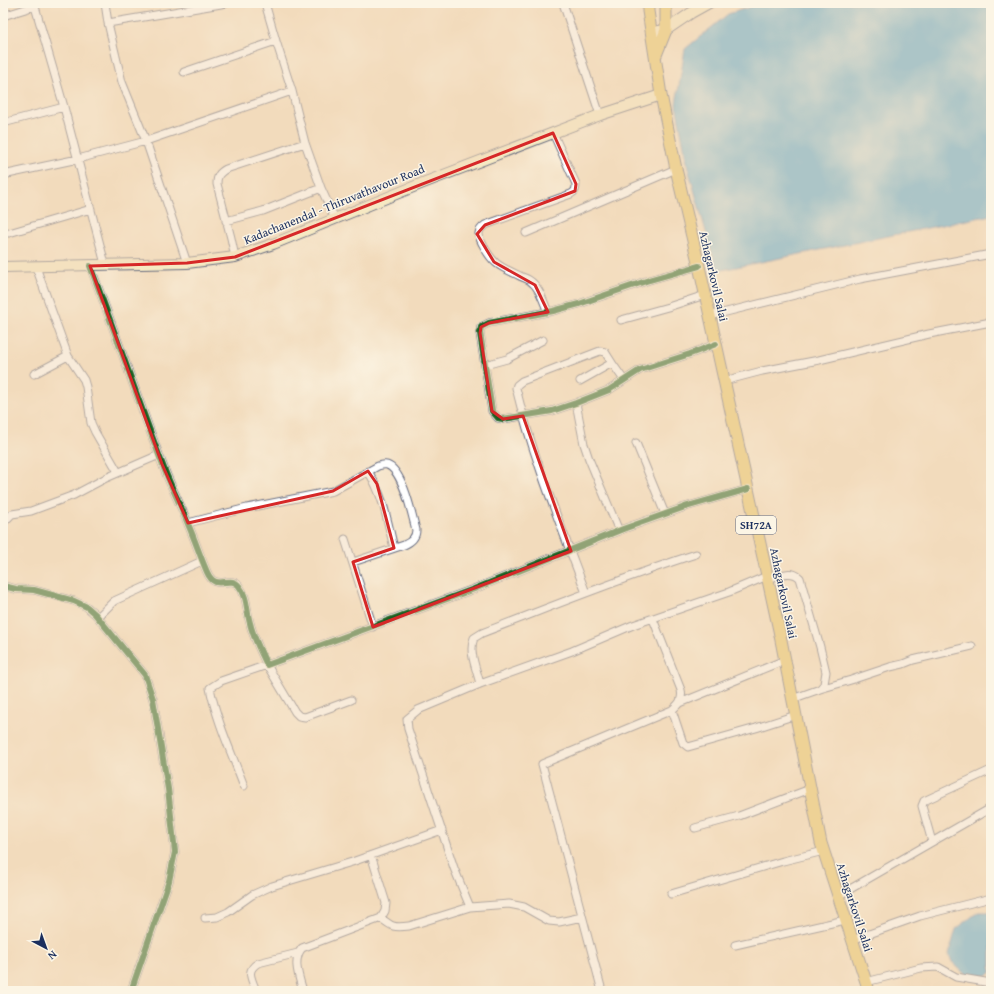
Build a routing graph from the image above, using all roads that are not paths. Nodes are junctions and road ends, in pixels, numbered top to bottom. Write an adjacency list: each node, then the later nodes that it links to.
1 (105, 3): 10 (street)
2 (227, 3): 10 (street)
3 (265, 3): 13 (street)
4 (563, 3): 19 (street)
5 (648, 3): 12 (main road, Azhagarkovil Salai / SH72A)
6 (666, 3): 11 (main road, Azhagarkovil Salai / SH72A)
7 (709, 3): 11 (main road)
8 (34, 5): 9 (street); 18 (street)
9 (3, 16)
10 (108, 23): 22 (street)
11 (666, 30): 12 (main road); 14 (main road, Azhagarkovil Salai / SH72A)
12 (651, 32): 14 (main road, Azhagarkovil Salai / SH72A)
13 (276, 41): 15 (street); 16 (street)
14 (656, 56): 17 (main road, Azhagarkovil Salai / SH72A)
15 (184, 72)
16 (292, 90): 22 (street); 23 (street)
17 (661, 95): 19 (main road, Kadachanendal - Thiruvathavour Road); 25 (main road, Azhagarkovil Salai / SH72A)
18 (64, 107): 20 (street); 24 (street)
19 (600, 115): 21 (main road, Kadachanendal - Thiruvathavour Road)
20 (3, 123)
21 (553, 133): 29 (main road, Kadachanendal - Thiruvathavour Road); 42 (street)
22 (146, 141): 24 (street); 35 (street)
23 (305, 144): 27 (street); 30 (street)
24 (78, 159): 26 (street); 28 (street)
25 (676, 168): 32 (street); 38 (main road, Azhagarkovil Salai / SH72A)
26 (3, 175)
27 (321, 188): 29 (street); 30 (street)
28 (91, 209): 31 (street); 36 (street)
29 (335, 219): 34 (main road, Kadachanendal - Thiruvathavour Road)
30 (226, 221): 34 (street)
31 (9, 233)
32 (526, 233)
33 (991, 254): 43 (street)
34 (235, 256): 35 (main road, Kadachanendal - Thiruvathavour Road)
35 (187, 263): 36 (main road, Kadachanendal - Thiruvathavour Road)
36 (105, 264): 37 (main road, Kadachanendal - Thiruvathavour Road)
37 (90, 266): 40 (main road, Kadachanendal - Thiruvathavour Road); 58 (street)
38 (699, 266): 41 (main road, Azhagarkovil Salai / SH72A); 42 (street)
39 (3, 267): 40 (main road, Kadachanendal - Thiruvathavour Road)
40 (36, 267): 48 (street)
41 (705, 295): 43 (main road, Azhagarkovil Salai / SH72A); 44 (street)
42 (548, 312): 50 (street)
43 (710, 316): 47 (main road, Azhagarkovil Salai / SH72A)
44 (621, 320)
45 (991, 322): 53 (street)
46 (543, 340): 50 (street)
47 (716, 344): 52 (street); 53 (main road, Azhagarkovil Salai / SH72A)
48 (68, 356): 51 (street); 60 (street)
49 (612, 363): 52 (street); 54 (street); 56 (street)
50 (485, 365): 56 (street)
51 (34, 374)
52 (624, 380): 55 (street)
53 (724, 381): 61 (main road, Azhagarkovil Salai / SH72A)
54 (580, 382)
55 (576, 403): 56 (street); 65 (street)
56 (523, 416): 68 (street)
57 (636, 443): 62 (street)
58 (159, 455): 60 (street); 64 (street)
59 (368, 471): 64 (street); 67 (street); 67 (street)
60 (118, 472): 63 (street)
61 (748, 489): 62 (street); 72 (main road, Azhagarkovil Salai / SH72A)
62 (665, 514): 65 (street)
63 (3, 522)
64 (188, 523): 70 (street)
65 (619, 531): 68 (street)
66 (345, 538): 71 (street)
67 (394, 548): 71 (street)
68 (571, 551): 74 (street); 77 (street)
69 (696, 554): 74 (street)
70 (202, 561): 75 (street); 80 (street)
71 (353, 562): 77 (street)
72 (767, 578): 76 (street); 79 (main road, Azhagarkovil Salai / SH72A); 82 (street)
73 (3, 586): 75 (street)
74 (586, 593): 81 (street)
75 (98, 618): 110 (street)
76 (653, 619): 81 (street); 85 (street)
77 (373, 627): 80 (street)
78 (972, 646): 82 (street)
79 (785, 660): 83 (main road, Azhagarkovil Salai / SH72A); 85 (street)
80 (267, 665): 84 (street); 89 (street)
81 (480, 684): 93 (street)
82 (820, 689): 83 (street)
83 (792, 699): 87 (main road, Azhagarkovil Salai / SH72A)
84 (351, 700)
85 (680, 703): 86 (street)
86 (672, 710): 87 (street); 101 (street)
87 (796, 715): 90 (main road, Azhagarkovil Salai / SH72A)
88 (991, 770): 94 (street)
89 (244, 786)
90 (810, 789): 92 (street); 95 (main road, Azhagarkovil Salai / SH72A)
91 (991, 809): 94 (street)
92 (696, 828)
93 (442, 830): 96 (street); 100 (street)
94 (932, 842): 98 (street)
95 (824, 851): 97 (street); 98 (main road, Azhagarkovil Salai / SH72A)
96 (371, 855): 102 (street); 103 (street)
97 (671, 894)
98 (838, 896): 104 (main road, Azhagarkovil Salai / SH72A)
99 (991, 898): 105 (street)
100 (470, 907): 101 (street); 103 (street)
101 (582, 917): 113 (street)
102 (205, 918)
103 (381, 918): 107 (street)
104 (845, 920): 105 (main road, Azhagarkovil Salai / SH72A); 106 (street)
105 (852, 940): 109 (main road, Azhagarkovil Salai / SH72A)
106 (735, 945)
107 (298, 953): 111 (street); 112 (street)
108 (991, 983): 109 (street)
109 (867, 986)
110 (131, 991)
111 (256, 991)
112 (303, 991)
113 (602, 991)

